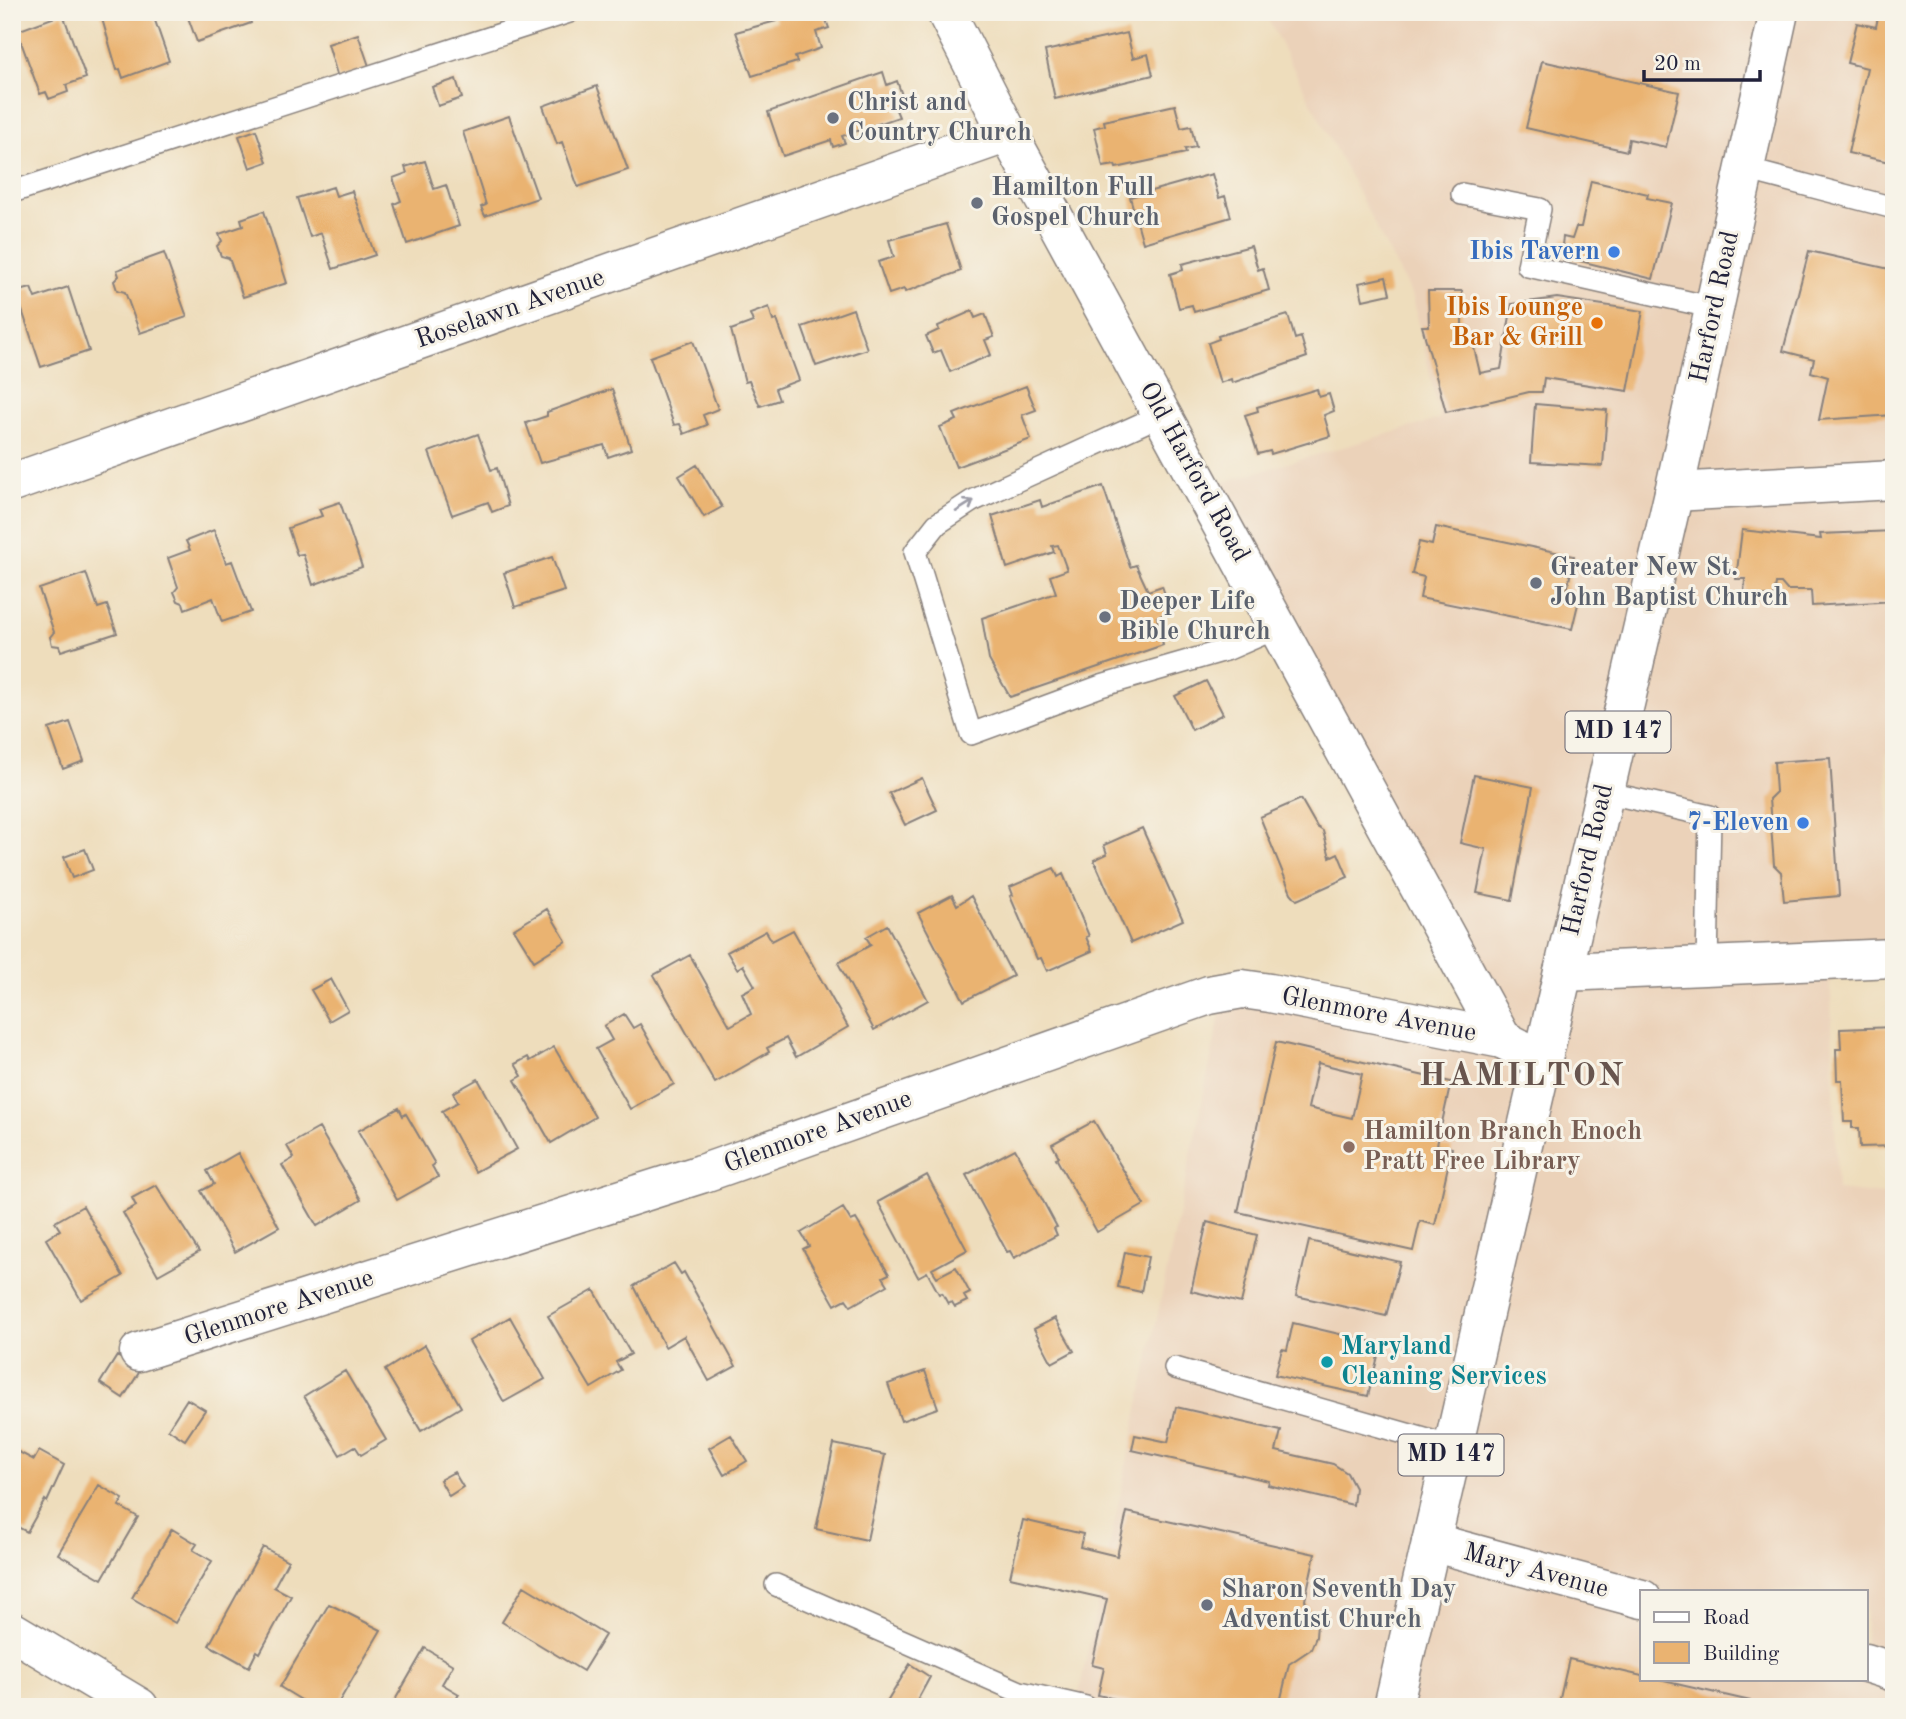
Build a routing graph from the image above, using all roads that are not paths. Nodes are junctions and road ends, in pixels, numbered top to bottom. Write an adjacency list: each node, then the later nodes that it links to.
1 (569, 12): 6 (lane)
2 (946, 12): 4 (street, Old Harford Road)
3 (1779, 12): 5 (street, Harford Road / MD 147)
4 (1008, 133): 10 (street, Old Harford Road); 12 (street, Roselawn Avenue)
5 (1745, 169): 8 (lane); 9 (street, Harford Road / MD 147)
6 (12, 192)
7 (1462, 194): 9 (lane)
8 (1894, 208)
9 (1715, 308): 13 (street, Harford Road / MD 147)
10 (1163, 414): 14 (street, Old Harford Road); 14 (lane, one-way to 10)
11 (1894, 480): 13 (street)
12 (12, 483)
13 (1674, 492): 15 (street, Harford Road / MD 147)
14 (1279, 627): 19 (street, Old Harford Road)
15 (1604, 792): 17 (lane); 18 (street, Harford Road / MD 147)
16 (1894, 958): 17 (street)
17 (1707, 965): 18 (street)
18 (1563, 972): 20 (street, Harford Road / MD 147)
19 (1503, 1039): 20 (street); 21 (street, Glenmore Avenue)
20 (1542, 1060): 23 (street, Harford Road / MD 147)
21 (139, 1352)
22 (1175, 1368): 23 (lane)
23 (1453, 1447): 24 (street, Harford Road / MD 147)
24 (1431, 1542): 26 (street, Mary Avenue); 32 (street, Harford Road / MD 147)
25 (776, 1586): 31 (lane)
26 (1640, 1598)
27 (12, 1631): 30 (street)
28 (1868, 1664): 29 (street)
29 (1894, 1672)
30 (139, 1707)
31 (1086, 1707)
32 (1393, 1707)

